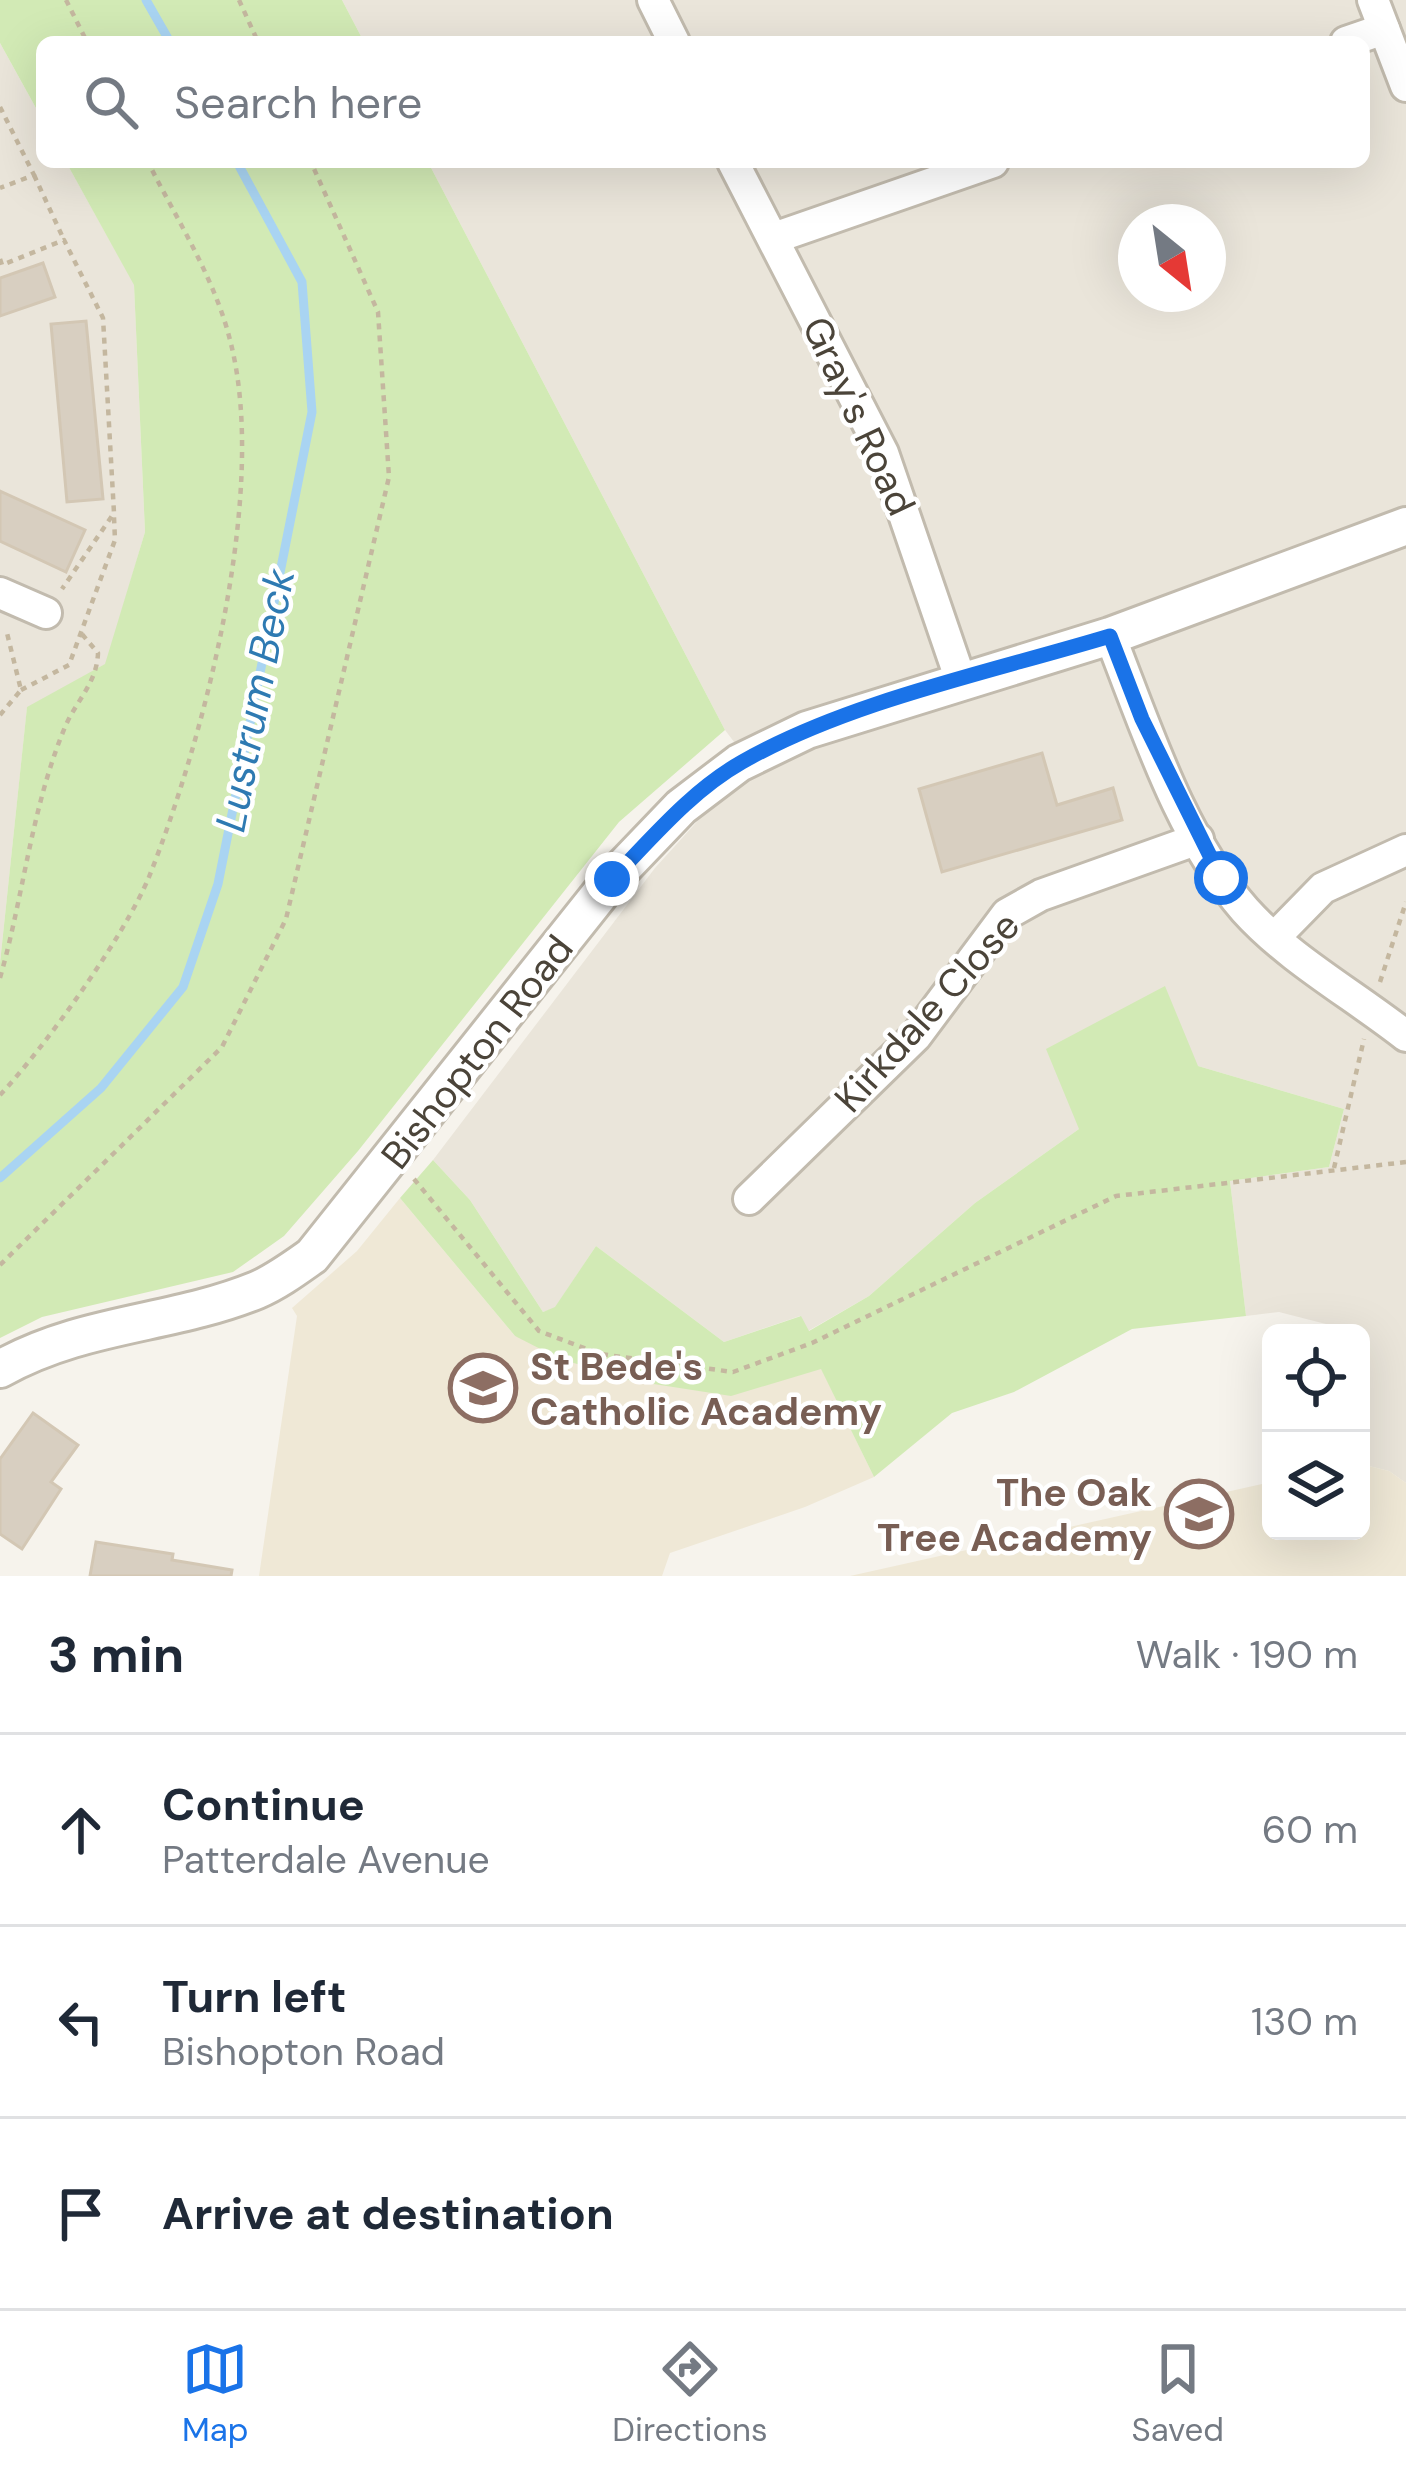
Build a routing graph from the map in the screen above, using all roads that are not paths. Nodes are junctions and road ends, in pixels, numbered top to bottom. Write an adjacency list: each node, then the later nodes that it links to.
1 (653, 0): 3 (street)
2 (1378, 15): 4 (street); 5 (street)
3 (671, 36)
4 (1353, 36)
5 (1406, 86)
6 (736, 168): 8 (street, Gray's Road)
7 (976, 168): 8 (street)
8 (774, 238): 13 (street, Gray's Road)
9 (1406, 526): 12 (street, Bishopton Road)
10 (1, 594): 11 (street)
11 (46, 614)
12 (1110, 636): 13 (street, Bishopton Road); 14 (street)
13 (961, 681): 19 (street, Bishopton Road)
14 (1198, 839): 16 (street); 18 (street, Kirkdale Close)
15 (1406, 850): 16 (street)
16 (1276, 937): 17 (street)
17 (1406, 1036)
18 (749, 1199)
19 (0, 1369)

